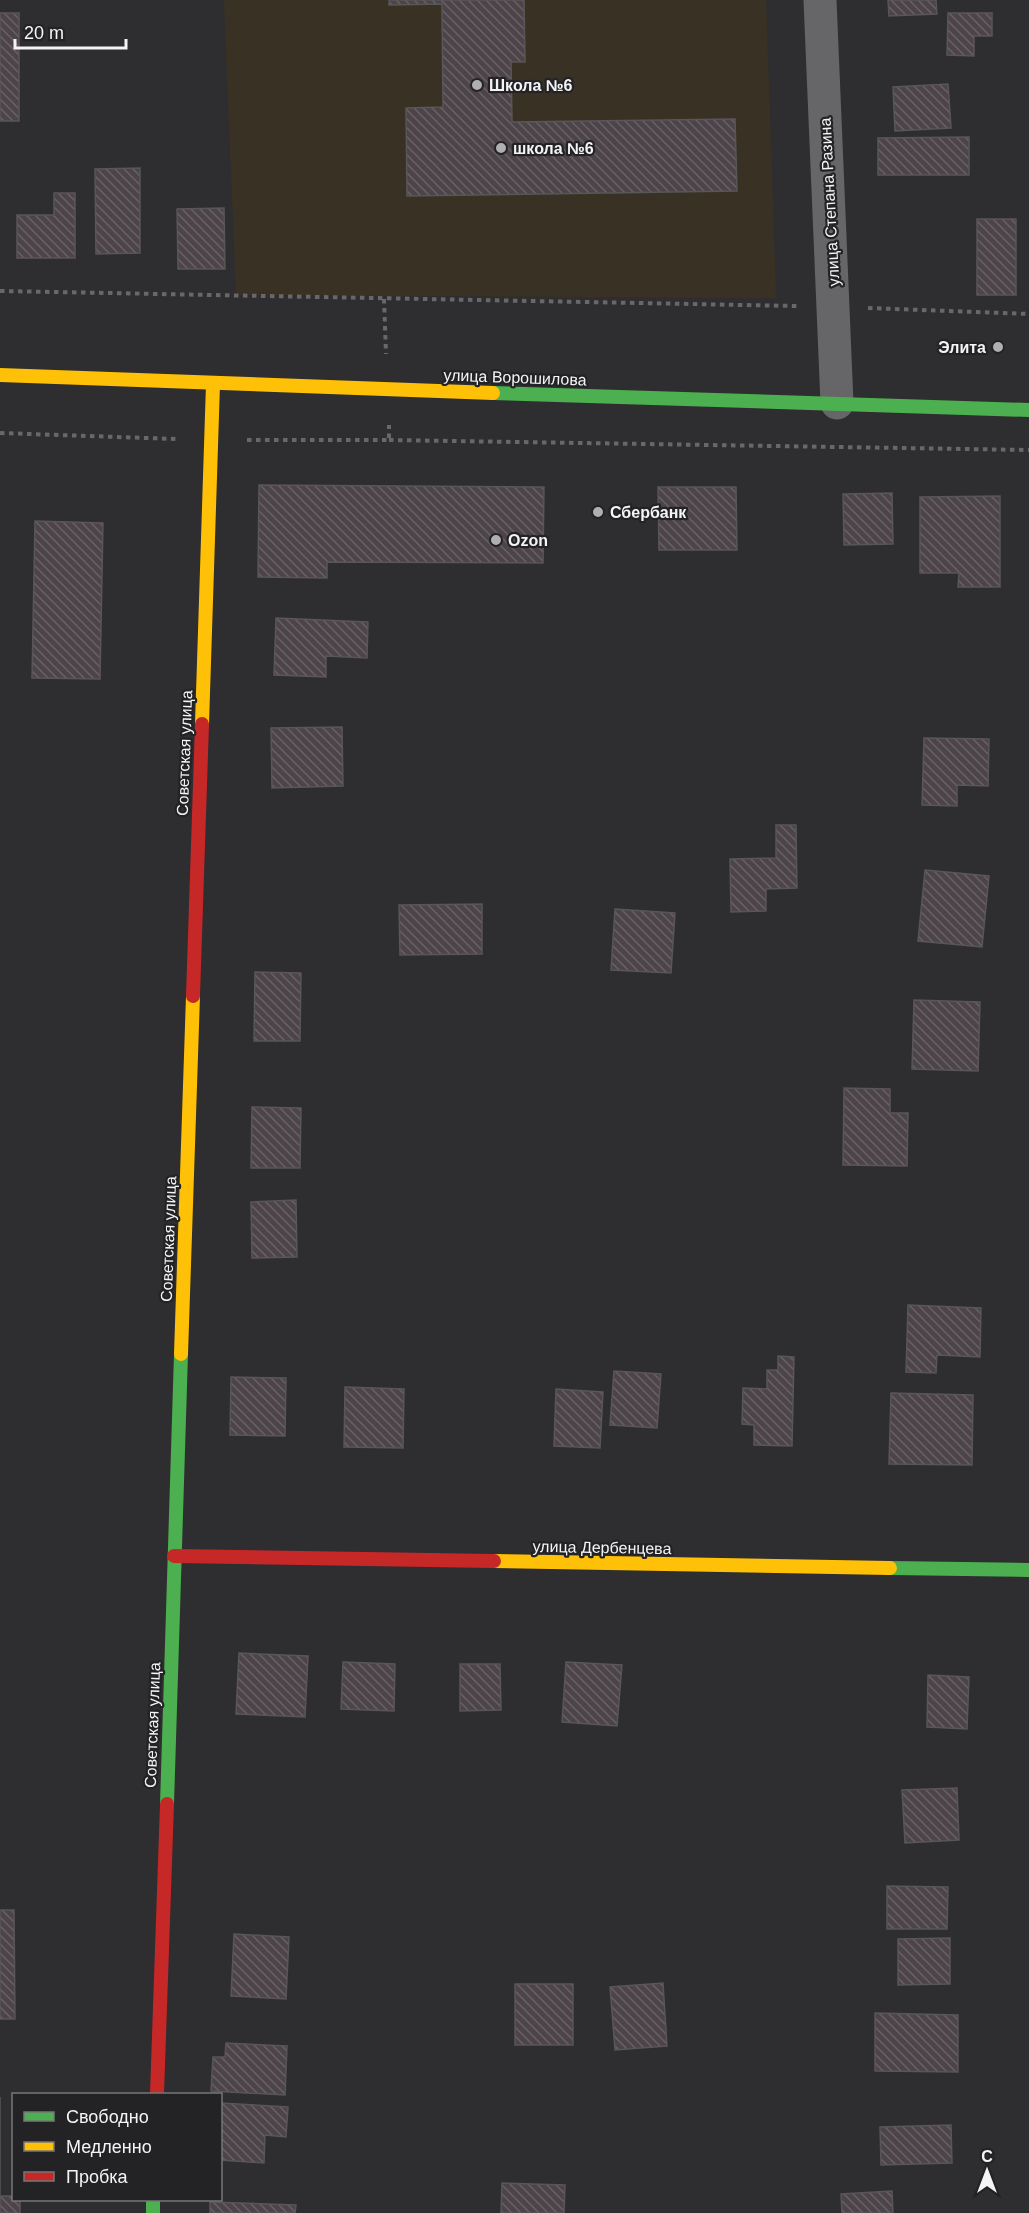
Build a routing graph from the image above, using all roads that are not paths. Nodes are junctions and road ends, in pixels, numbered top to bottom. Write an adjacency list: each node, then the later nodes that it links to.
1 (820, 0): 4 (street, улица Степана Разина)
2 (0, 375): 3 (street, улица Ворошилова)
3 (213, 384): 4 (street, улица Ворошилова); 6 (street, Советская улица)
4 (837, 403): 5 (street, улица Ворошилова)
5 (1029, 410)
6 (174, 1557): 7 (street, улица Дербенцева); 8 (street, Советская улица)
7 (1029, 1570)
8 (157, 2093)

